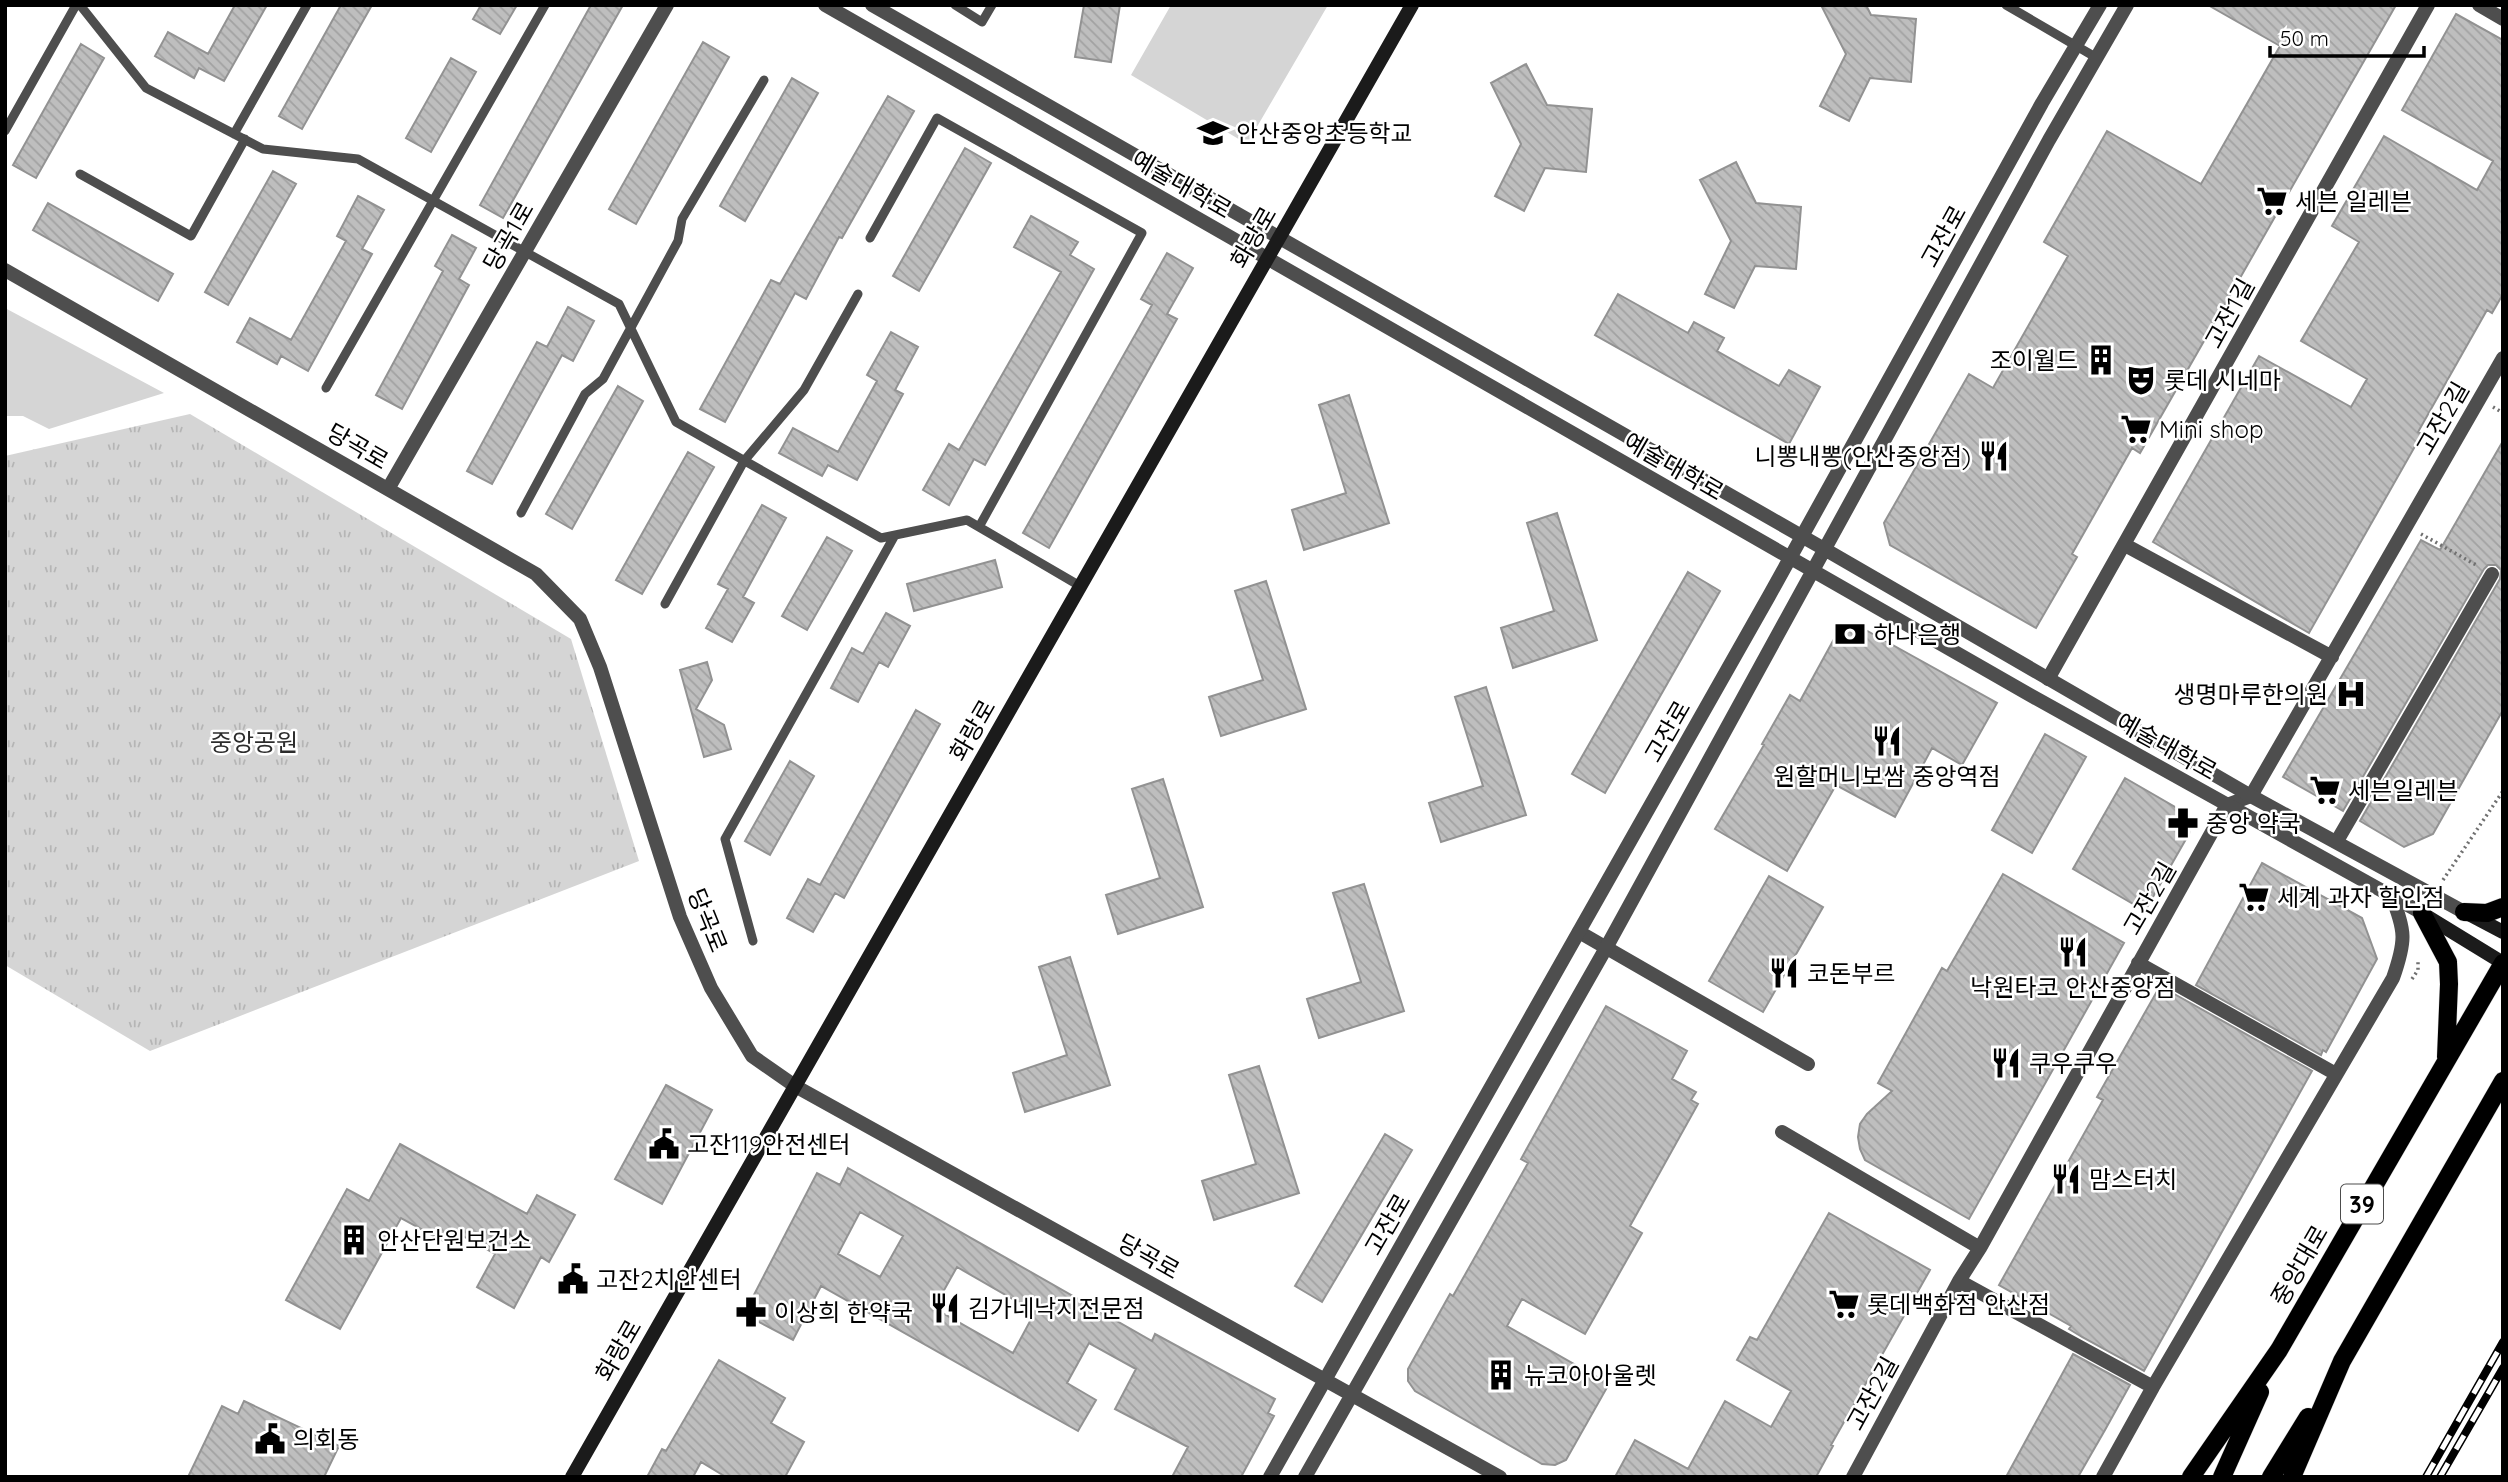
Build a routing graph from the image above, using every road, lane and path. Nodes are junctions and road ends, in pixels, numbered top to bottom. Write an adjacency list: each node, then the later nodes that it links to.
1 (78, 5): 19 (lane); 20 (lane)
2 (307, 5): 20 (lane)
3 (545, 5): 23 (lane)
4 (667, 5): 26 (street, 당곡1로)
5 (825, 5): 27 (street, 예술대학로)
6 (872, 5): 24 (street, 예술대학로)
7 (955, 5): 8 (lane)
8 (992, 5)
9 (1412, 5): 24 (main road, 화랑로)
10 (2006, 5): 16 (lane)
11 (2100, 5): 16 (street, 고잔로)
12 (2127, 5): 17 (street, 고잔로)
13 (2428, 5): 40 (street, 고잔1길)
14 (2479, 5): 15 (street)
15 (2503, 19)
16 (2076, 46): 17 (lane); 39 (street, 고잔로)
17 (2097, 58): 41 (street, 고잔로)
18 (764, 80): 30 (lane)
19 (5, 131)
20 (234, 134): 21 (lane)
21 (245, 139): 22 (lane); 23 (lane)
22 (80, 174)
23 (433, 201): 26 (lane); 32 (lane)
24 (1279, 238): 27 (main road, 화랑로); 39 (street, 예술대학로)
25 (870, 239): 37 (lane)
26 (525, 252): 30 (lane); 34 (street, 당곡1로)
27 (1267, 259): 42 (street, 예술대학로); 45 (main road, 화랑로)
28 (5, 270): 34 (street, 당곡로)
29 (858, 294): 33 (lane)
30 (631, 329): 33 (lane); 35 (lane)
31 (2503, 358): 36 (street, 고잔2길)
32 (327, 388)
33 (744, 461): 38 (lane); 46 (lane)
34 (388, 489): 68 (street, 당곡로)
35 (521, 513)
36 (2407, 526): 44 (path); 47 (street, 고잔2길)
37 (979, 527): 38 (lane); 45 (lane)
38 (895, 535): 60 (lane)
39 (1802, 536): 41 (street, 예술대학로); 42 (street, 고잔로)
40 (2125, 545): 47 (street); 48 (street, 고잔1길)
41 (1826, 550): 43 (street, 고잔로); 48 (street, 예술대학로)
42 (1791, 558): 43 (street, 예술대학로); 58 (street, 고잔로)
43 (1814, 571): 51 (street, 예술대학로); 61 (street, 고잔로)
44 (2492, 574): 52 (street)
45 (1080, 586): 68 (main road, 화랑로)
46 (665, 604)
47 (2332, 657): 50 (street, 고잔2길)
48 (2048, 679): 50 (street, 예술대학로)
49 (2503, 791): 54 (path)
50 (2251, 796): 51 (street); 52 (street, 예술대학로)
51 (2227, 805): 53 (street, 예술대학로); 62 (street, 고잔2길)
52 (2337, 841): 54 (street, 예술대학로)
53 (2391, 895): 57 (street, 예술대학로); 66 (street)
54 (2433, 897): 56 (street, 예술대학로)
55 (2503, 907): 56 (main road)
56 (2465, 912): 59 (main road, 예술대학로)
57 (2422, 913): 63 (main road, 예술대학로); 64 (main road)
58 (1579, 932): 61 (street); 76 (street, 고잔로)
59 (2503, 932)
60 (753, 941)
61 (1606, 948): 65 (street); 78 (street, 고잔로)
62 (2138, 963): 66 (street); 72 (street, 고잔2길)
63 (2503, 963): 64 (main road, 중앙대로 / 39)
64 (2446, 1059): 74 (main road, 중앙대로 / 39)
65 (1808, 1064)
66 (2336, 1074): 77 (street)
67 (2503, 1081): 70 (main road, 39)
68 (795, 1086): 76 (street, 당곡로); 79 (main road, 화랑로)
69 (2503, 1105): 70 (main road)
70 (2478, 1123): 75 (main road, 39)
71 (1782, 1132): 72 (street)
72 (1980, 1248): 73 (street, 고잔2길)
73 (1959, 1282): 77 (street); 83 (street, 고잔2길)
74 (2279, 1350): 85 (main road, 중앙대로); 86 (main road, 39)
75 (2342, 1361): 87 (main road, 39); 88 (main road)
76 (1325, 1380): 78 (street, 당곡로); 80 (street, 고잔로)
77 (2153, 1387): 84 (street)
78 (1352, 1395): 81 (street, 고잔로); 82 (street, 당곡로)
79 (572, 1477)
80 (1270, 1477)
81 (1305, 1477)
82 (1500, 1477)
83 (1853, 1477)
84 (2103, 1477)
85 (2192, 1477)
86 (2222, 1477)
87 (2271, 1477)
88 (2292, 1477)

